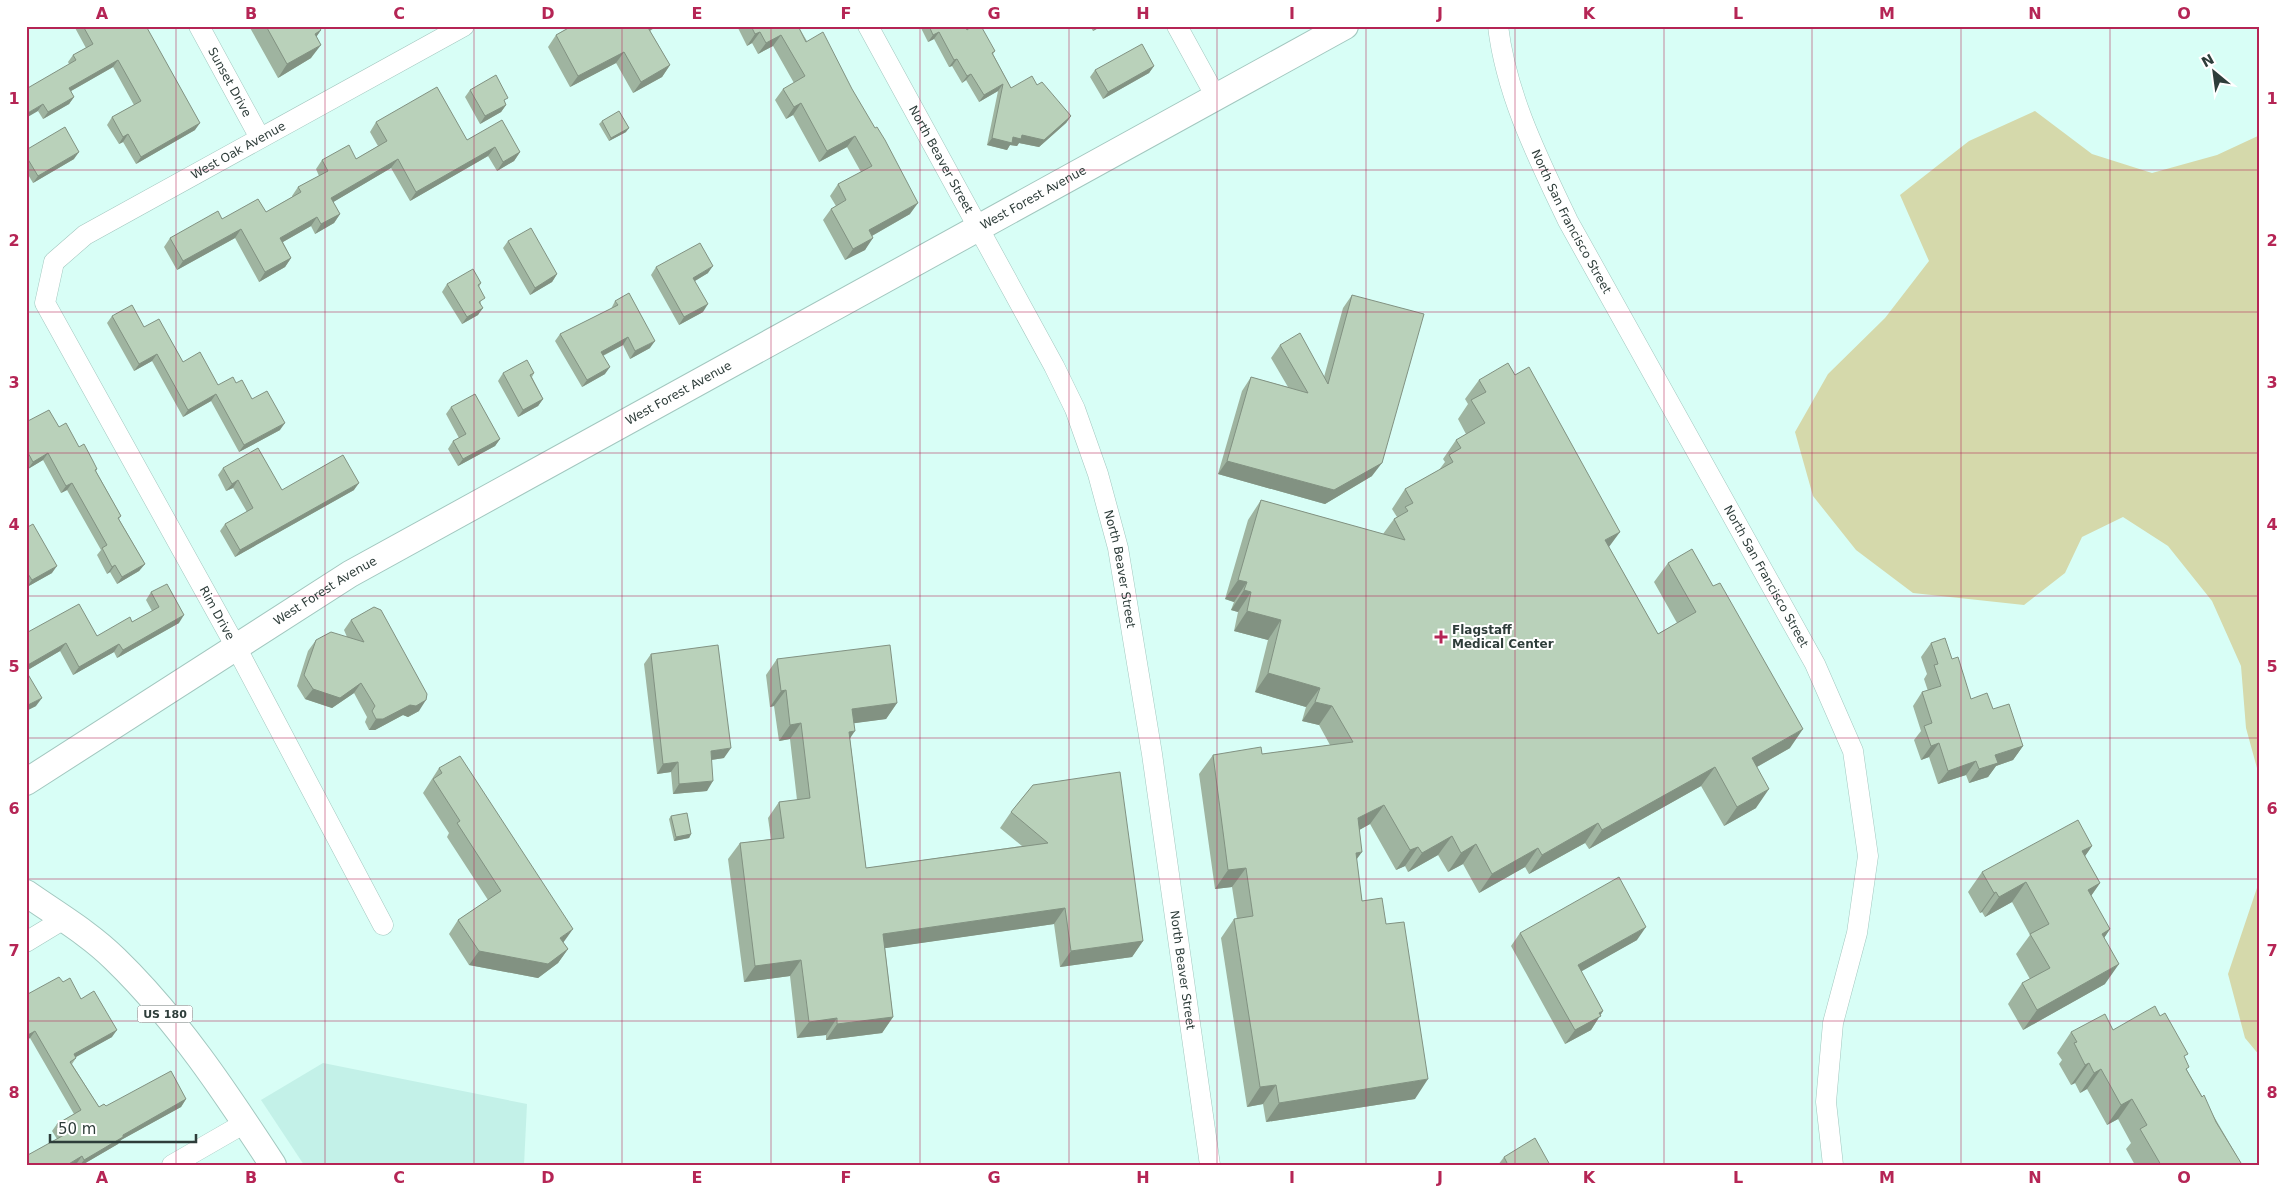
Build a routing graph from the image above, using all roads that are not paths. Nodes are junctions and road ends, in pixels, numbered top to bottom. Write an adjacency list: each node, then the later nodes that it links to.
1 (199, 26): 8 (street, Sunset Drive)
2 (464, 26): 8 (street, West Oak Avenue)
3 (868, 26): 9 (street, North Beaver Street)
4 (1177, 26): 7 (street)
5 (1345, 26): 7 (main road, West Forest Avenue)
6 (1498, 26): 21 (street, North San Francisco Street)
7 (1216, 97): 9 (main road, West Forest Avenue)
8 (260, 138): 10 (street, West Oak Avenue)
9 (980, 228): 11 (main road, West Forest Avenue); 20 (street, North Beaver Street)
10 (45, 303): 11 (street, Rim Drive)
11 (236, 647): 12 (main road, West Forest Avenue); 15 (street, Rim Drive)
12 (26, 782)
13 (26, 893): 14 (main road, US 180)
14 (64, 919): 16 (street); 17 (main road, US 180)
15 (383, 925)
16 (26, 942)
17 (245, 1123): 18 (street); 19 (main road, US 180)
18 (172, 1165)
19 (273, 1165)
20 (1210, 1165)
21 (1833, 1165)

